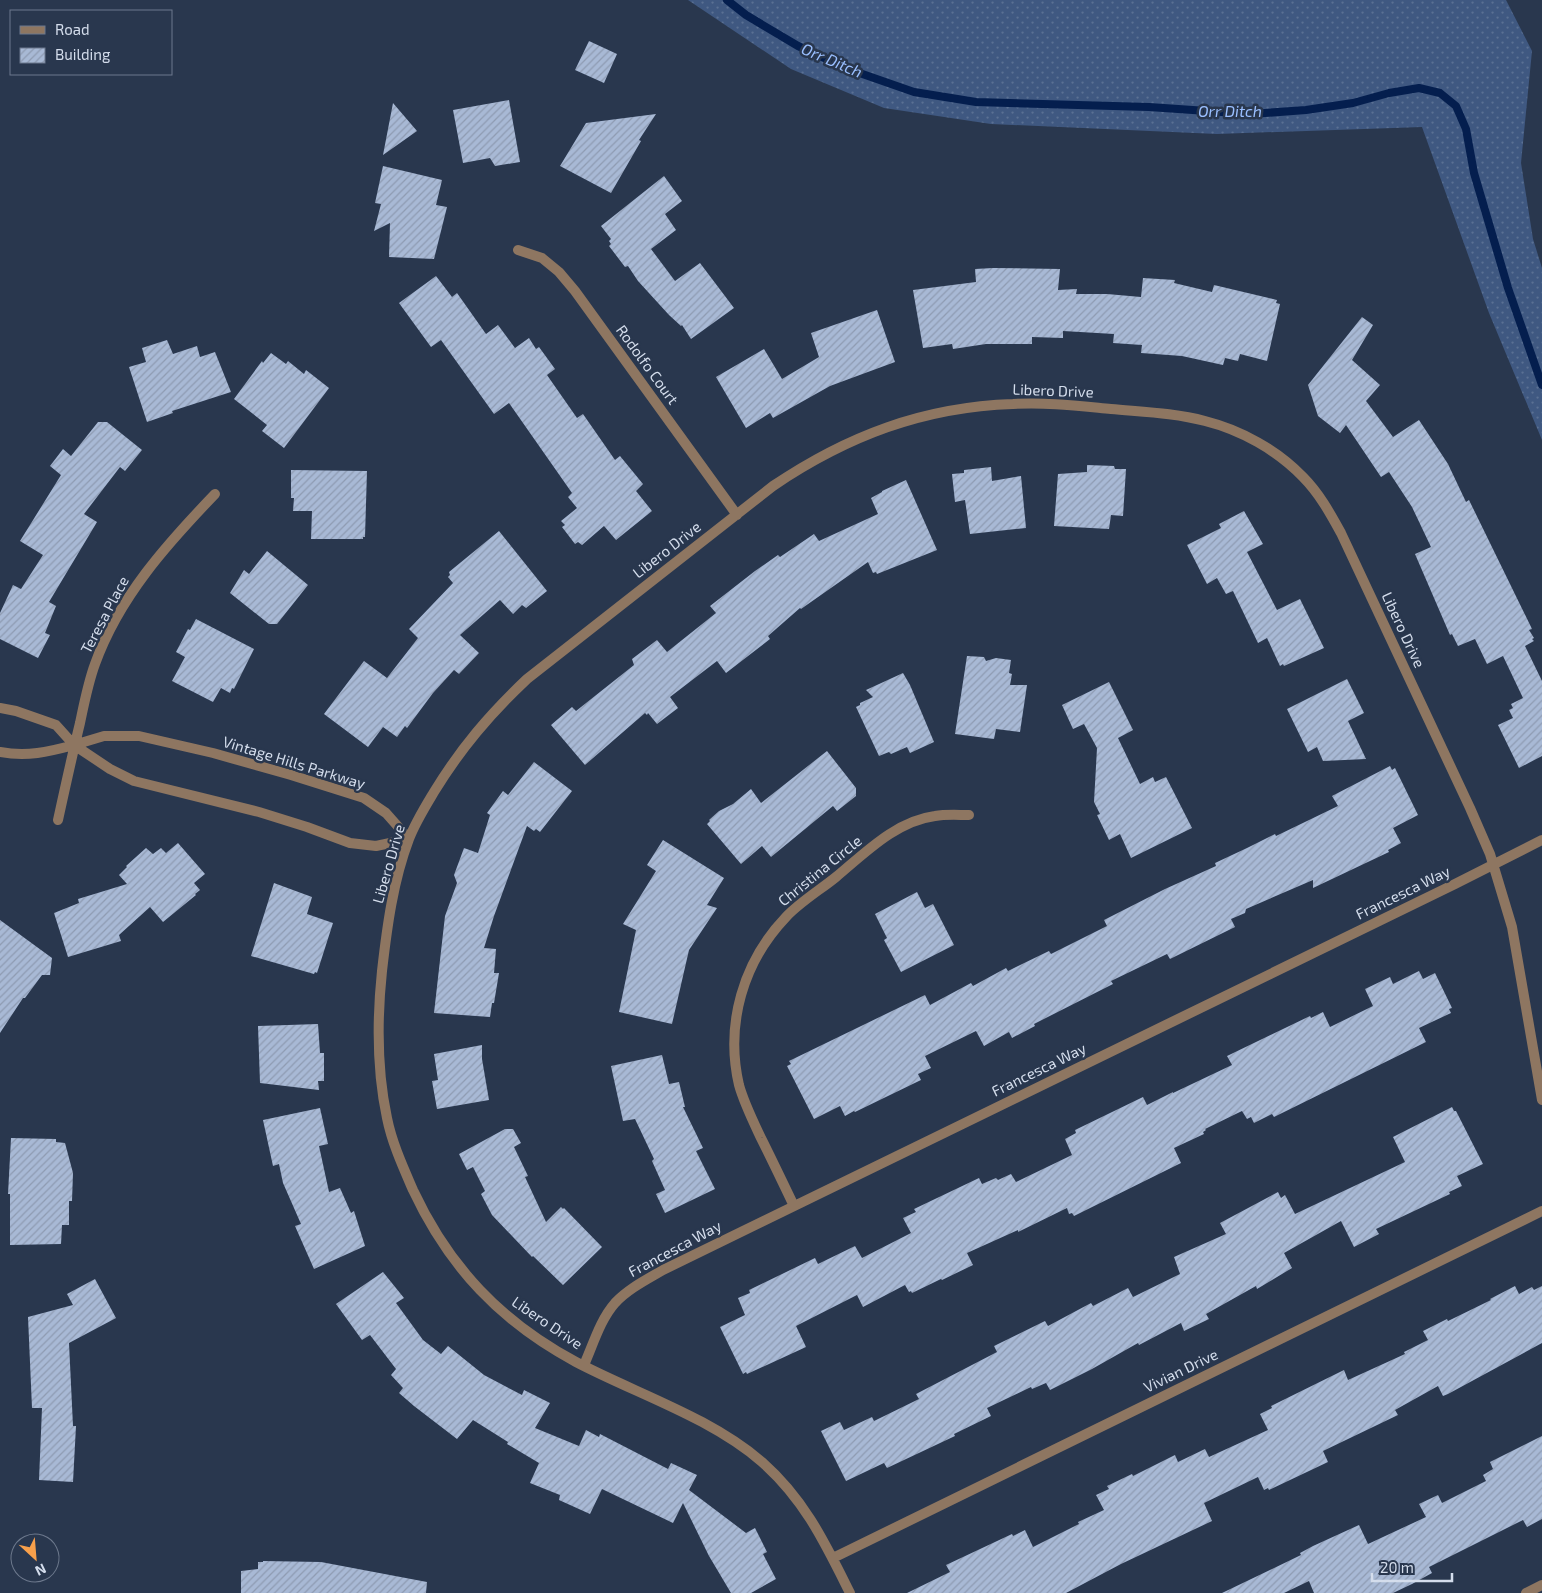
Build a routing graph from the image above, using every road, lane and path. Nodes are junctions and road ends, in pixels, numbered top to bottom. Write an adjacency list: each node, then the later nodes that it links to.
1 (518, 250): 3 (street, Rodolfo Court)
2 (215, 494): 5 (street, Teresa Place)
3 (737, 515): 9 (street, Libero Drive); 11 (street, Libero Drive)
4 (0, 708): 5 (street)
5 (74, 745): 6 (street, Vintage Hills Parkway); 8 (street, Teresa Place); 9 (street); 9 (street, Vintage Hills Parkway)
6 (0, 752)
7 (969, 815): 13 (street, Christina Circle)
8 (58, 820)
9 (409, 839): 15 (street, Libero Drive)
10 (1542, 840): 11 (street, Francesca Way)
11 (1494, 865): 12 (street, Libero Drive); 13 (street, Francesca Way)
12 (1542, 1100)
13 (794, 1206): 15 (street, Francesca Way)
14 (1542, 1211): 16 (street, Vivian Drive)
15 (584, 1366): 16 (street, Libero Drive)
16 (833, 1558): 18 (street, Libero Drive)
17 (1542, 1585): 19 (street)
18 (850, 1593)
19 (1526, 1593)

